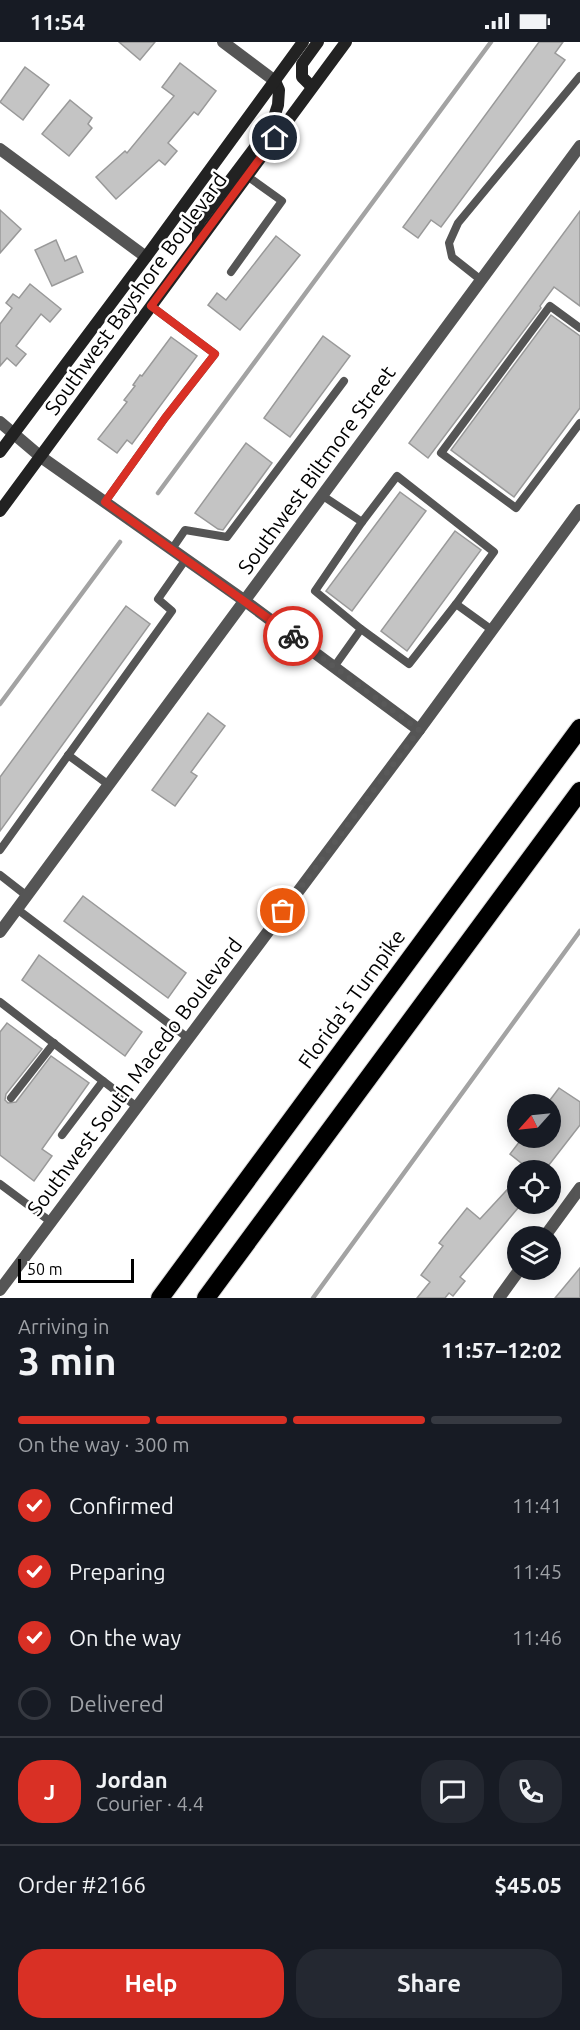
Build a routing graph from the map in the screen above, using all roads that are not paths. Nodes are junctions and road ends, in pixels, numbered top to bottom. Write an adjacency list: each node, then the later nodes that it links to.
1 (223, 42): 6 (street)
2 (303, 42): 6 (main road, Southwest Bayshore Boulevard)
3 (318, 42): 7 (main road)
4 (346, 42): 7 (main road, Southwest Bayshore Boulevard)
5 (580, 76): 14 (lane)
6 (275, 81): 11 (main road); 12 (main road, Southwest Bayshore Boulevard)
7 (312, 87): 10 (main road, Southwest Bayshore Boulevard)
8 (580, 146): 14 (street, Southwest Biltmore Street)
9 (0, 149): 12 (street)
10 (247, 176): 11 (main road, Southwest Bayshore Boulevard); 13 (lane)
11 (198, 242): 15 (main road, Southwest Bayshore Boulevard)
12 (146, 257): 20 (main road, Southwest Bayshore Boulevard)
13 (231, 272)
14 (481, 280): 23 (street, Southwest Biltmore Street)
15 (151, 306): 22 (main road, Southwest Bayshore Boulevard); 24 (lane)
16 (580, 328): 19 (lane)
17 (344, 381): 28 (lane)
18 (0, 422): 20 (street)
19 (580, 423)
20 (14, 433): 21 (main road, Southwest Bayshore Boulevard); 22 (street)
21 (0, 452)
22 (41, 457): 24 (street); 26 (main road, Southwest Bayshore Boulevard)
23 (323, 496): 27 (lane); 30 (street, Southwest Biltmore Street)
24 (105, 502): 28 (street)
25 (580, 510): 33 (street, Southwest South Macedo Boulevard)
26 (0, 511)
27 (362, 522): 31 (lane); 32 (lane)
28 (172, 549): 29 (street)
29 (186, 559): 30 (street); 37 (lane)
30 (245, 601): 34 (street); 38 (street, Southwest Biltmore Street)
31 (456, 604): 32 (lane); 33 (lane)
32 (361, 629): 34 (lane)
33 (492, 630): 36 (street, Southwest South Macedo Boulevard)
34 (334, 667): 36 (street)
35 (580, 728): 58 (highway, Florida's Turnpike)
36 (419, 730): 46 (street, Southwest South Macedo Boulevard)
37 (68, 755): 38 (lane); 40 (lane)
38 (109, 785): 42 (street, Southwest Biltmore Street)
39 (580, 791): 59 (highway)
40 (0, 850)
41 (0, 875): 42 (lane)
42 (27, 896): 43 (street, Southwest Biltmore Street)
43 (17, 909): 44 (street, Southwest Biltmore Street); 46 (lane)
44 (1, 928)
45 (1, 1005): 47 (lane)
46 (188, 1038): 50 (street, Southwest South Macedo Boulevard)
47 (54, 1043): 48 (lane); 49 (lane)
48 (103, 1081): 50 (lane); 51 (lane)
49 (11, 1098)
50 (137, 1107): 54 (street, Southwest South Macedo Boulevard)
51 (62, 1135)
52 (0, 1184): 54 (lane)
53 (580, 1188): 55 (street)
54 (51, 1222): 57 (street, Southwest South Macedo Boulevard)
55 (552, 1226)
56 (512, 1280): 60 (street)
57 (0, 1290)
58 (160, 1298)
59 (206, 1298)
60 (499, 1298)

